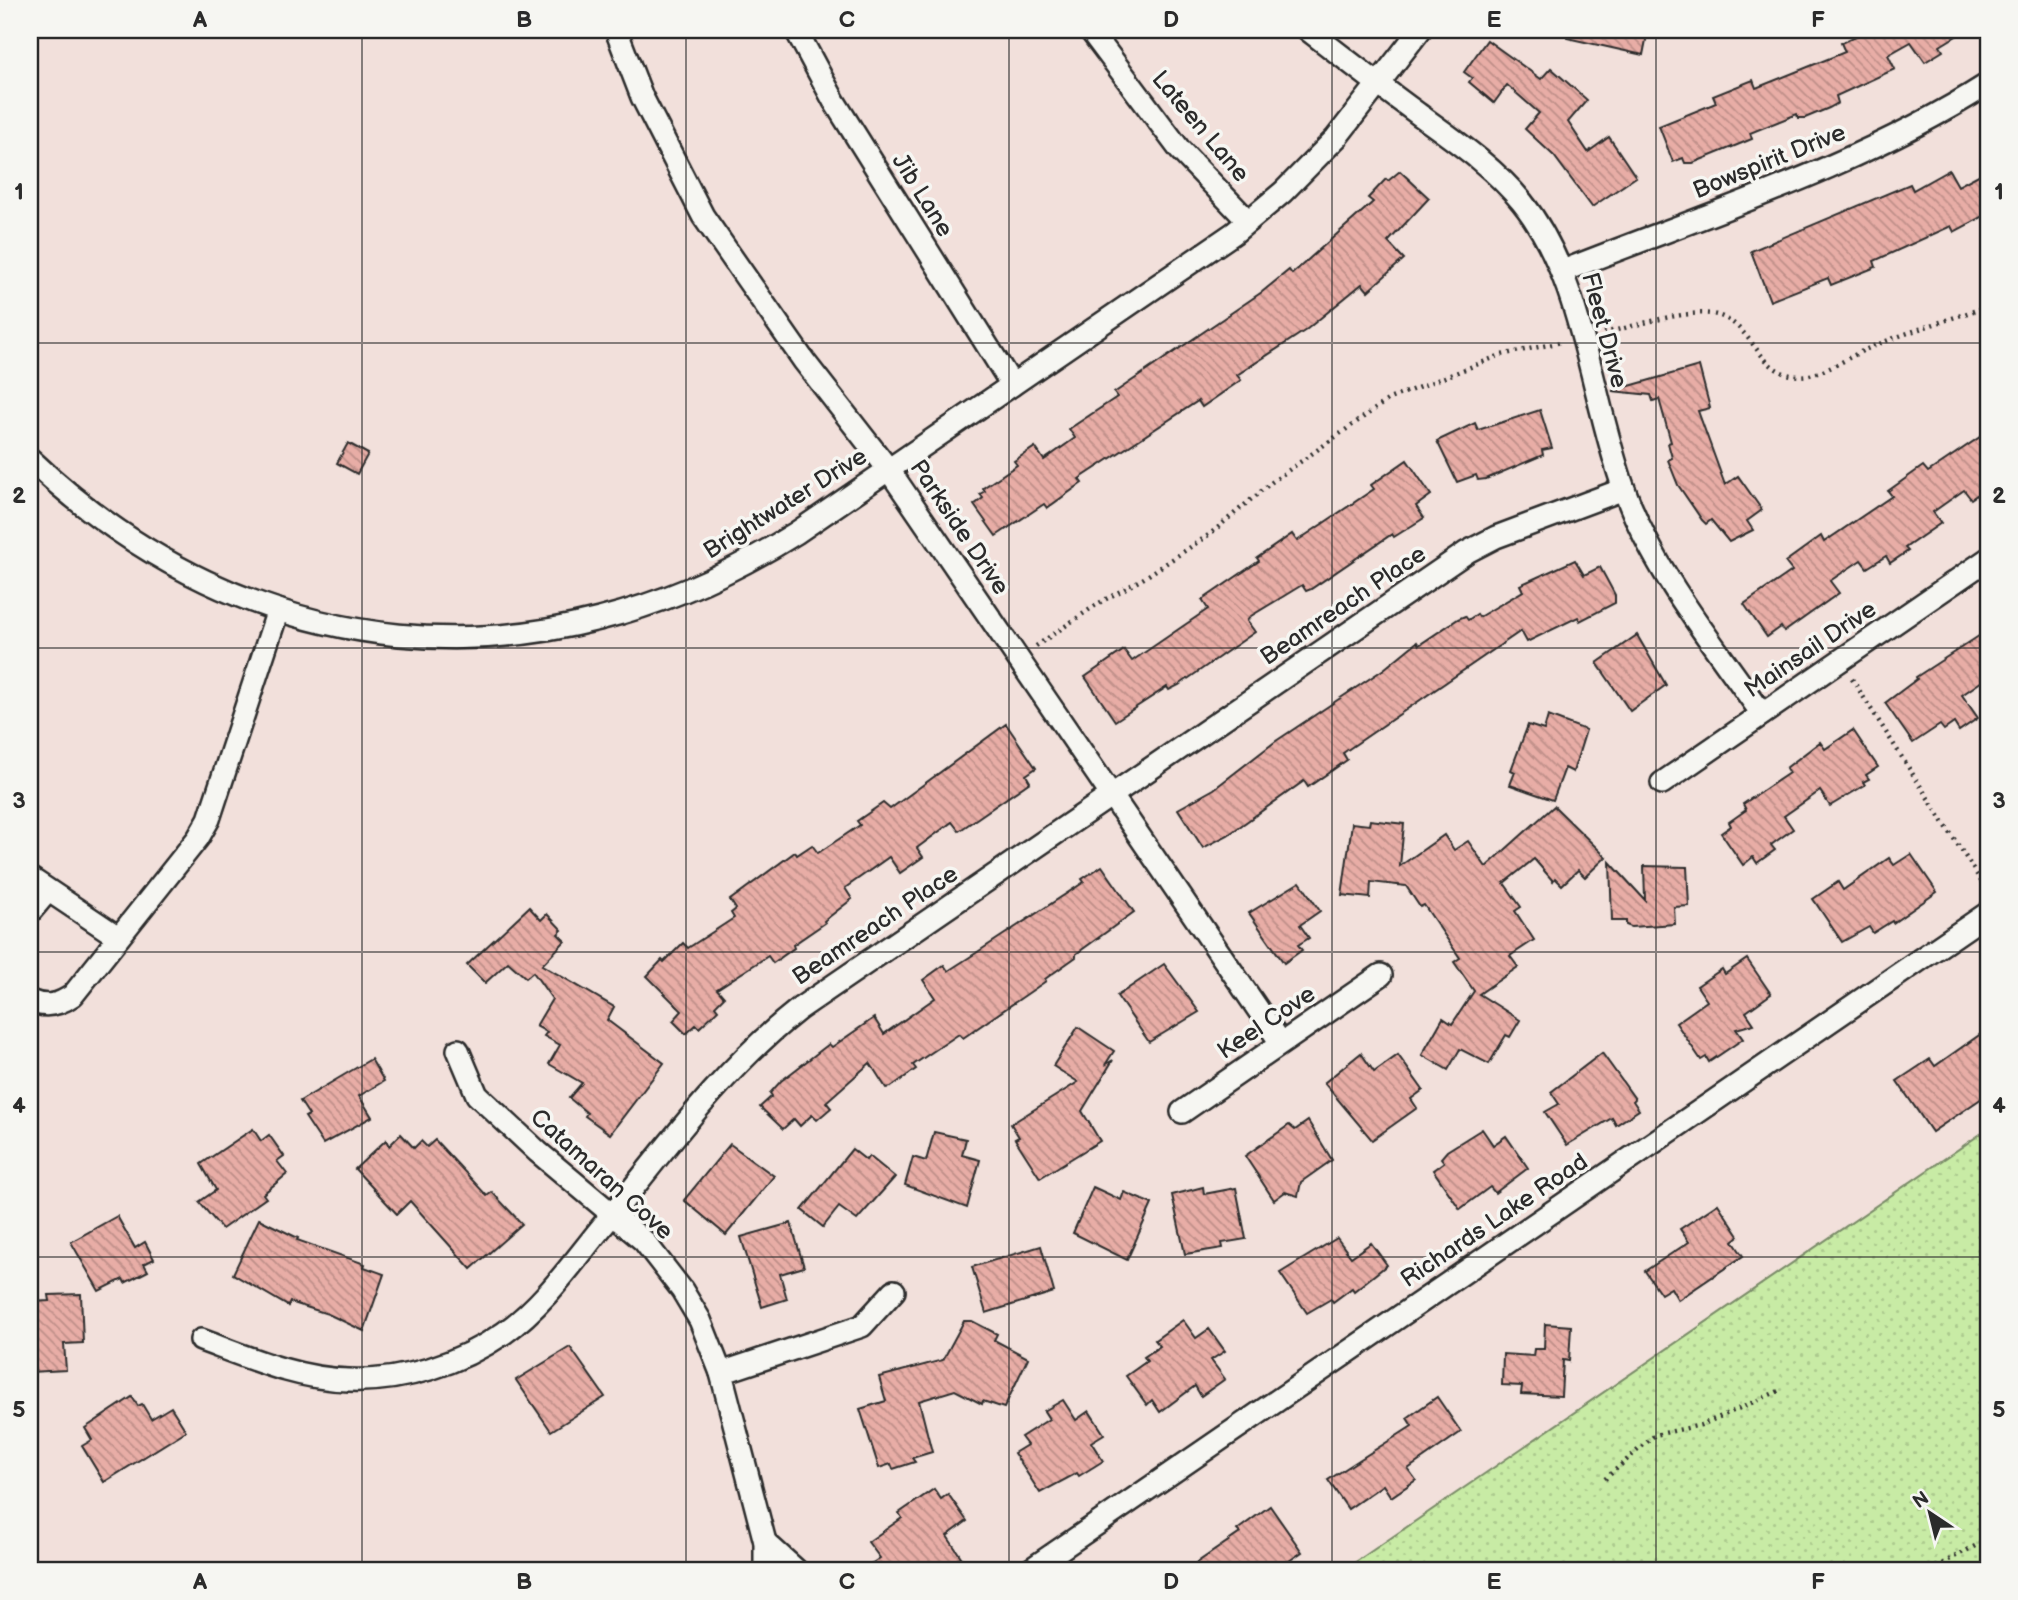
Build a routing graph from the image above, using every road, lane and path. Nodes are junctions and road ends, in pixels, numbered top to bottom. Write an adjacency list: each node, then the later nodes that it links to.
1 (616, 30): 14 (street, Parkside Drive)
2 (796, 30): 12 (street, Jib Lane)
3 (1090, 30): 8 (street, Lateen Lane)
4 (1308, 30): 7 (street, Fleet Drive)
5 (1420, 30): 7 (street, Brightwater Drive)
6 (1988, 84): 9 (street, Bowspirit Drive)
7 (1379, 85): 8 (street, Brightwater Drive); 9 (street, Fleet Drive)
8 (1248, 221): 12 (street, Brightwater Drive)
9 (1563, 271): 11 (street, Fleet Drive)
10 (1988, 306): 11 (path)
11 (1581, 338): 15 (street, Fleet Drive); 18 (path)
12 (1012, 385): 14 (street, Brightwater Drive)
13 (30, 458): 17 (street, Brightwater Drive)
14 (889, 470): 17 (street, Brightwater Drive); 18 (street, Parkside Drive)
15 (1624, 489): 20 (street, Fleet Drive); 22 (street, Beamreach Place)
16 (1988, 559): 19 (street, Mainsail Drive)
17 (278, 610): 28 (street)
18 (1018, 659): 22 (street, Parkside Drive)
19 (1840, 660): 20 (street, Mainsail Drive); 25 (path)
20 (1762, 714): 21 (street, Mainsail Drive)
21 (1662, 783)
22 (1111, 795): 31 (street, Parkside Drive); 34 (street, Beamreach Place)
23 (30, 878): 24 (street)
24 (47, 891): 26 (street); 28 (street)
25 (1988, 892)
26 (30, 912)
27 (1988, 913): 44 (street, Richards Lake Road)
28 (118, 937): 30 (street)
29 (1381, 975): 31 (street, Keel Cove)
30 (30, 1002)
31 (1281, 1043): 33 (street, Keel Cove)
32 (458, 1050): 34 (street, Catamaran Cove)
33 (1182, 1112)
34 (613, 1213): 36 (street, Beamreach Place); 37 (street, Catamaran Cove)
35 (894, 1291): 37 (street)
36 (201, 1340)
37 (721, 1373): 41 (street, Catamaran Cove)
38 (1781, 1390): 39 (path)
39 (1605, 1479)
40 (1988, 1539): 45 (path)
41 (765, 1542): 42 (street, Catamaran Cove); 43 (street)
42 (765, 1570)
43 (796, 1570)
44 (1030, 1570)
45 (1930, 1570)

